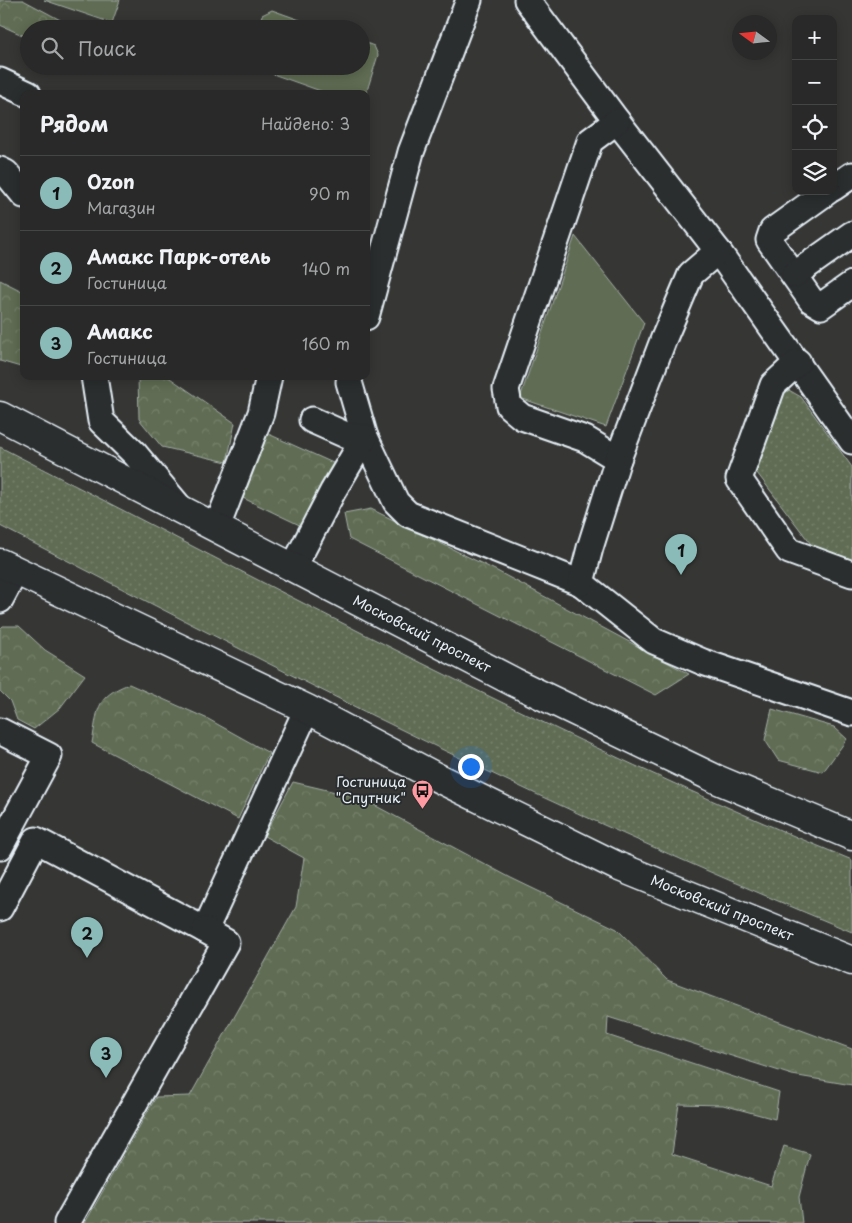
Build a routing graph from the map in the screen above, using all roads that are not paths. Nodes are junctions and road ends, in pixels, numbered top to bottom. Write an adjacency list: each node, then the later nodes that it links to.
1 (469, 0): 15 (lane)
2 (527, 0): 5 (lane)
3 (0, 81): 4 (lane)
4 (20, 90)
5 (617, 121): 12 (lane); 24 (lane)
6 (0, 170): 9 (lane)
7 (852, 174): 8 (lane)
8 (837, 185)
9 (20, 190)
10 (822, 195): 13 (lane)
11 (852, 234): 13 (lane)
12 (718, 251): 16 (lane); 24 (lane)
13 (794, 275): 14 (lane)
14 (852, 284)
15 (370, 302)
16 (798, 362): 23 (lane); 29 (lane)
17 (95, 380): 25 (lane)
18 (268, 380): 26 (lane)
19 (349, 380): 22 (lane)
20 (0, 416): 25 (main road, Московский проспект)
21 (312, 420): 22 (lane)
22 (366, 437): 28 (lane); 30 (lane)
23 (852, 441)
24 (618, 459): 30 (lane)
25 (181, 509): 26 (main road, Московский проспект)
26 (217, 527): 28 (main road, Московский проспект)
27 (8, 567): 31 (lane); 32 (main road, Московский проспект)
28 (293, 568): 35 (main road, Московский проспект)
29 (852, 574)
30 (581, 582): 33 (lane)
31 (0, 600)
32 (307, 709): 38 (lane); 39 (main road, Московский проспект)
33 (852, 713)
34 (0, 731): 36 (lane)
35 (852, 836)
36 (0, 847)
37 (0, 908): 38 (lane)
38 (204, 930): 40 (lane)
39 (852, 961)
40 (67, 1223)

